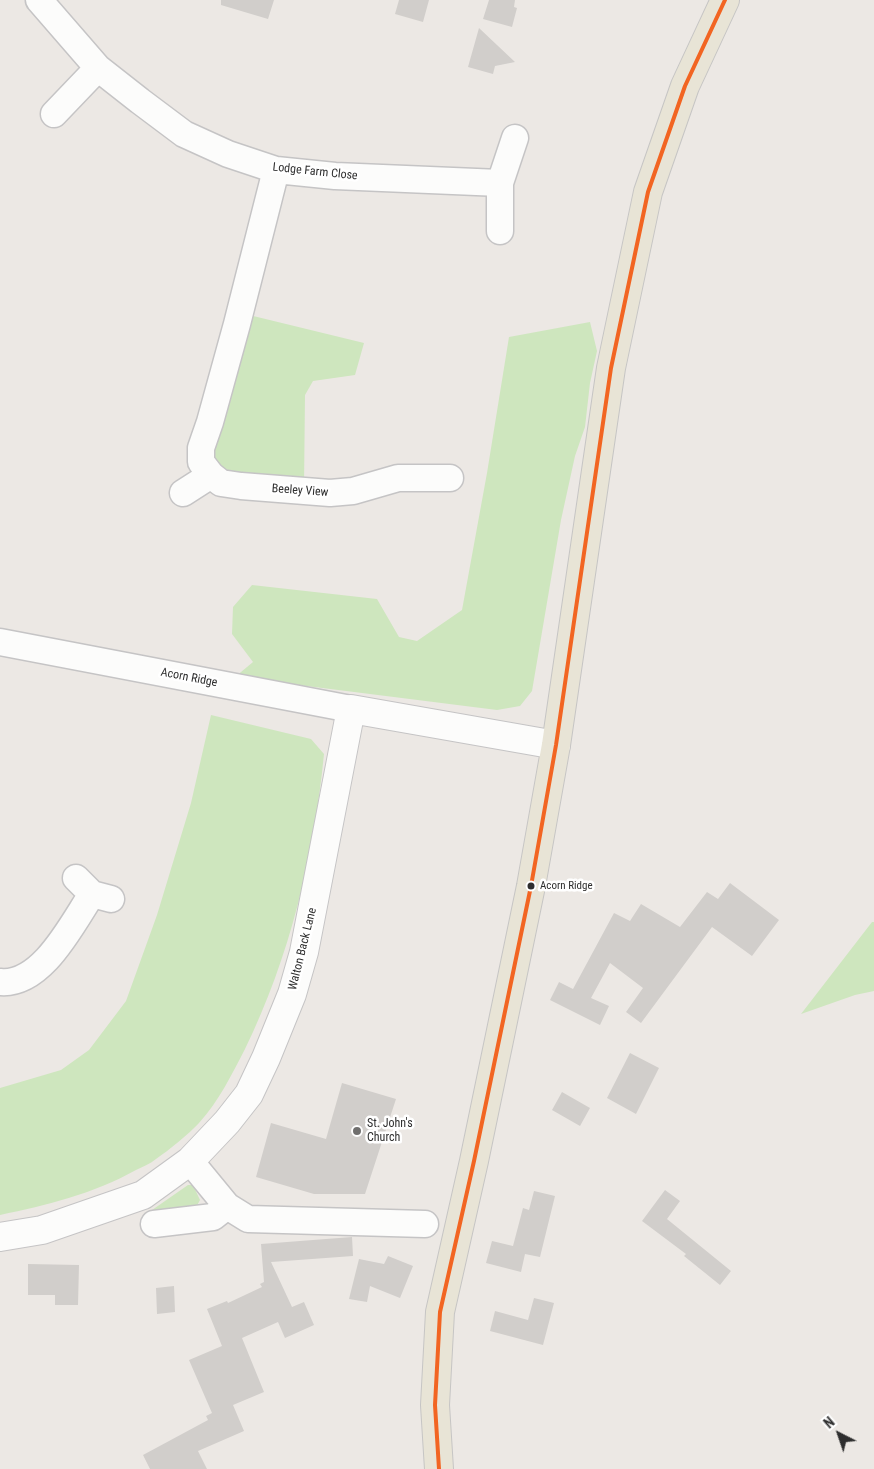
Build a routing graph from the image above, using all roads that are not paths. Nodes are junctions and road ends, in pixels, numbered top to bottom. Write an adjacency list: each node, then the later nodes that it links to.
1 (39, 0): 3 (street, Lodge Farm Close)
2 (725, 0): 14 (main road)
3 (98, 68): 4 (street); 6 (street, Lodge Farm Close)
4 (54, 114)
5 (515, 138): 7 (street)
6 (276, 170): 7 (street, Lodge Farm Close); 9 (street)
7 (500, 183): 8 (street)
8 (500, 231)
9 (211, 475): 10 (street, Beeley View); 11 (street)
10 (450, 478)
11 (184, 492)
12 (0, 642): 13 (street, Acorn Ridge)
13 (351, 709): 14 (street, Acorn Ridge); 17 (street, Walton Back Lane)
14 (556, 745): 22 (main road)
15 (93, 890): 16 (street)
16 (0, 982)
17 (190, 1161): 18 (street); 21 (street, Walton Back Lane)
18 (227, 1206): 19 (street); 20 (street)
19 (154, 1224)
20 (425, 1224)
21 (0, 1237)
22 (439, 1469)

